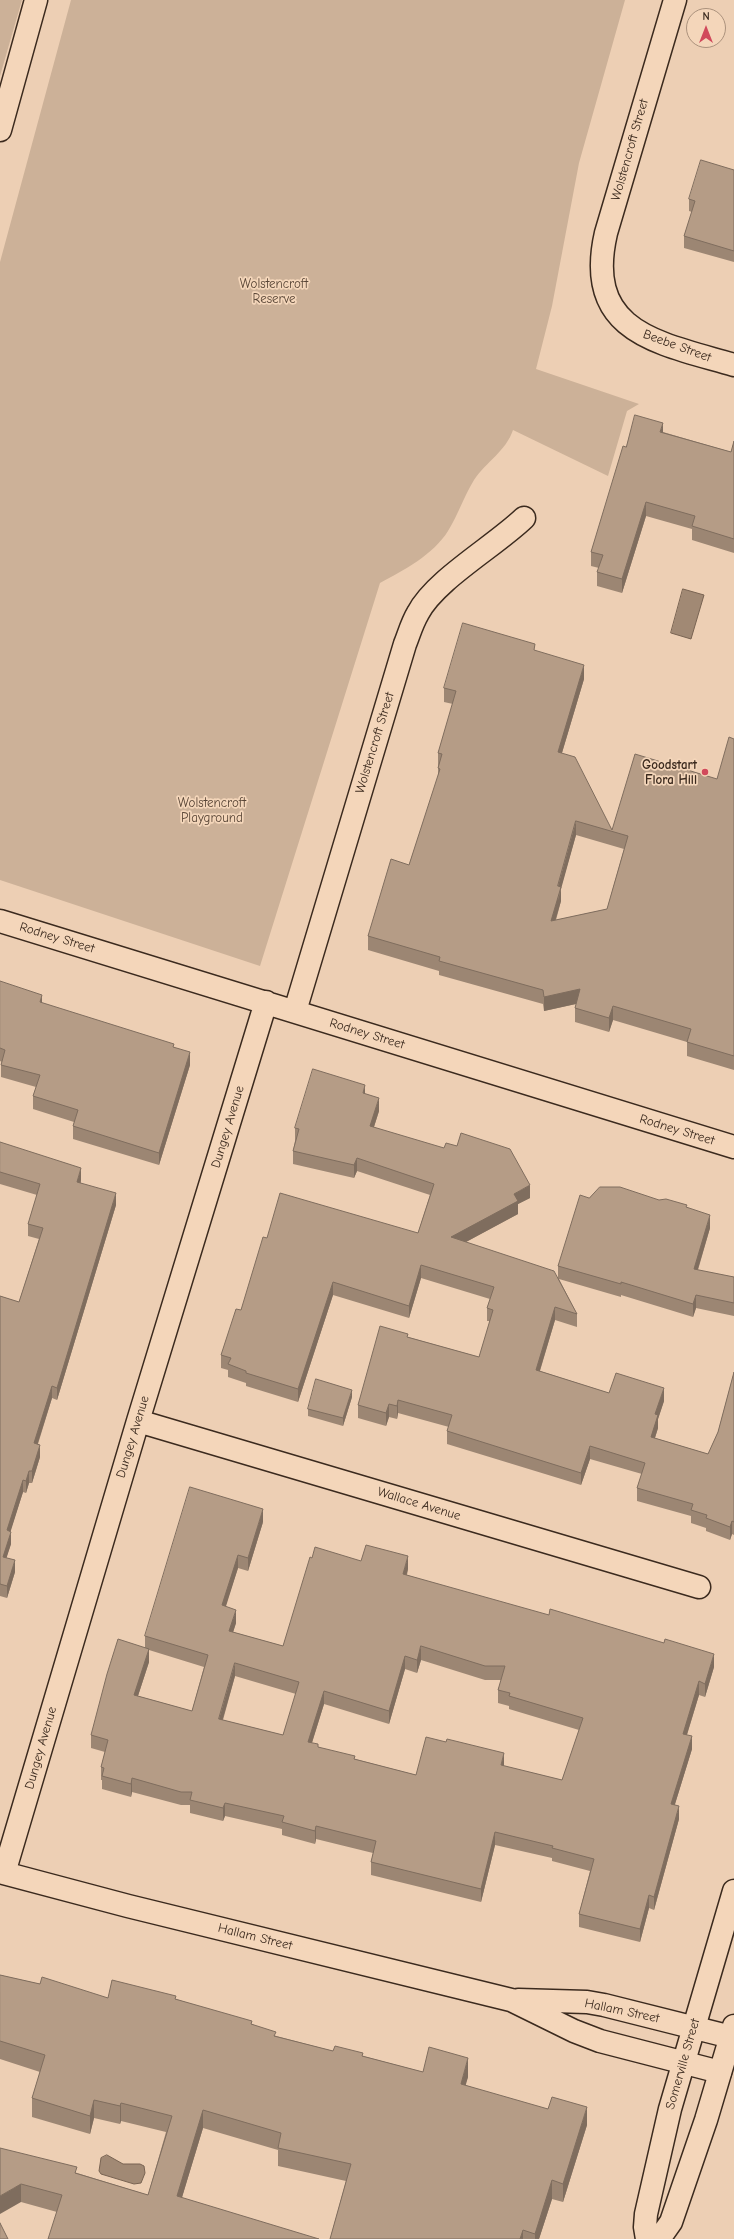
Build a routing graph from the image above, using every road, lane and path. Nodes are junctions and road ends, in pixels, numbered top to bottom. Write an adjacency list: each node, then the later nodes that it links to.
1 (36, 0): 3 (street)
2 (675, 0): 4 (street, Wolstencroft Street)
3 (0, 130)
4 (608, 302): 5 (street, Beebe Street)
5 (734, 365)
6 (524, 518): 9 (street, Wolstencroft Street)
7 (0, 921): 8 (street, Rodney Street)
8 (266, 1002): 9 (street, Rodney Street); 11 (street, Dungey Avenue)
9 (295, 1011): 10 (street, Rodney Street)
10 (734, 1147)
11 (138, 1420): 12 (street, Wallace Avenue); 13 (street, Dungey Avenue)
12 (699, 1588)
13 (2, 1873): 15 (street, Hallam Street)
14 (734, 1891): 16 (street, Somerville Street)
15 (511, 2000): 16 (street, Hallam Street); 18 (street, Hallam Street)
16 (694, 2027): 17 (street, Hallam Street); 18 (street, Somerville Street)
17 (732, 2031): 19 (street)
18 (683, 2063): 19 (street, Hallam Street); 20 (street, Somerville Street)
19 (720, 2072): 21 (street)
20 (647, 2239)
21 (659, 2239)

